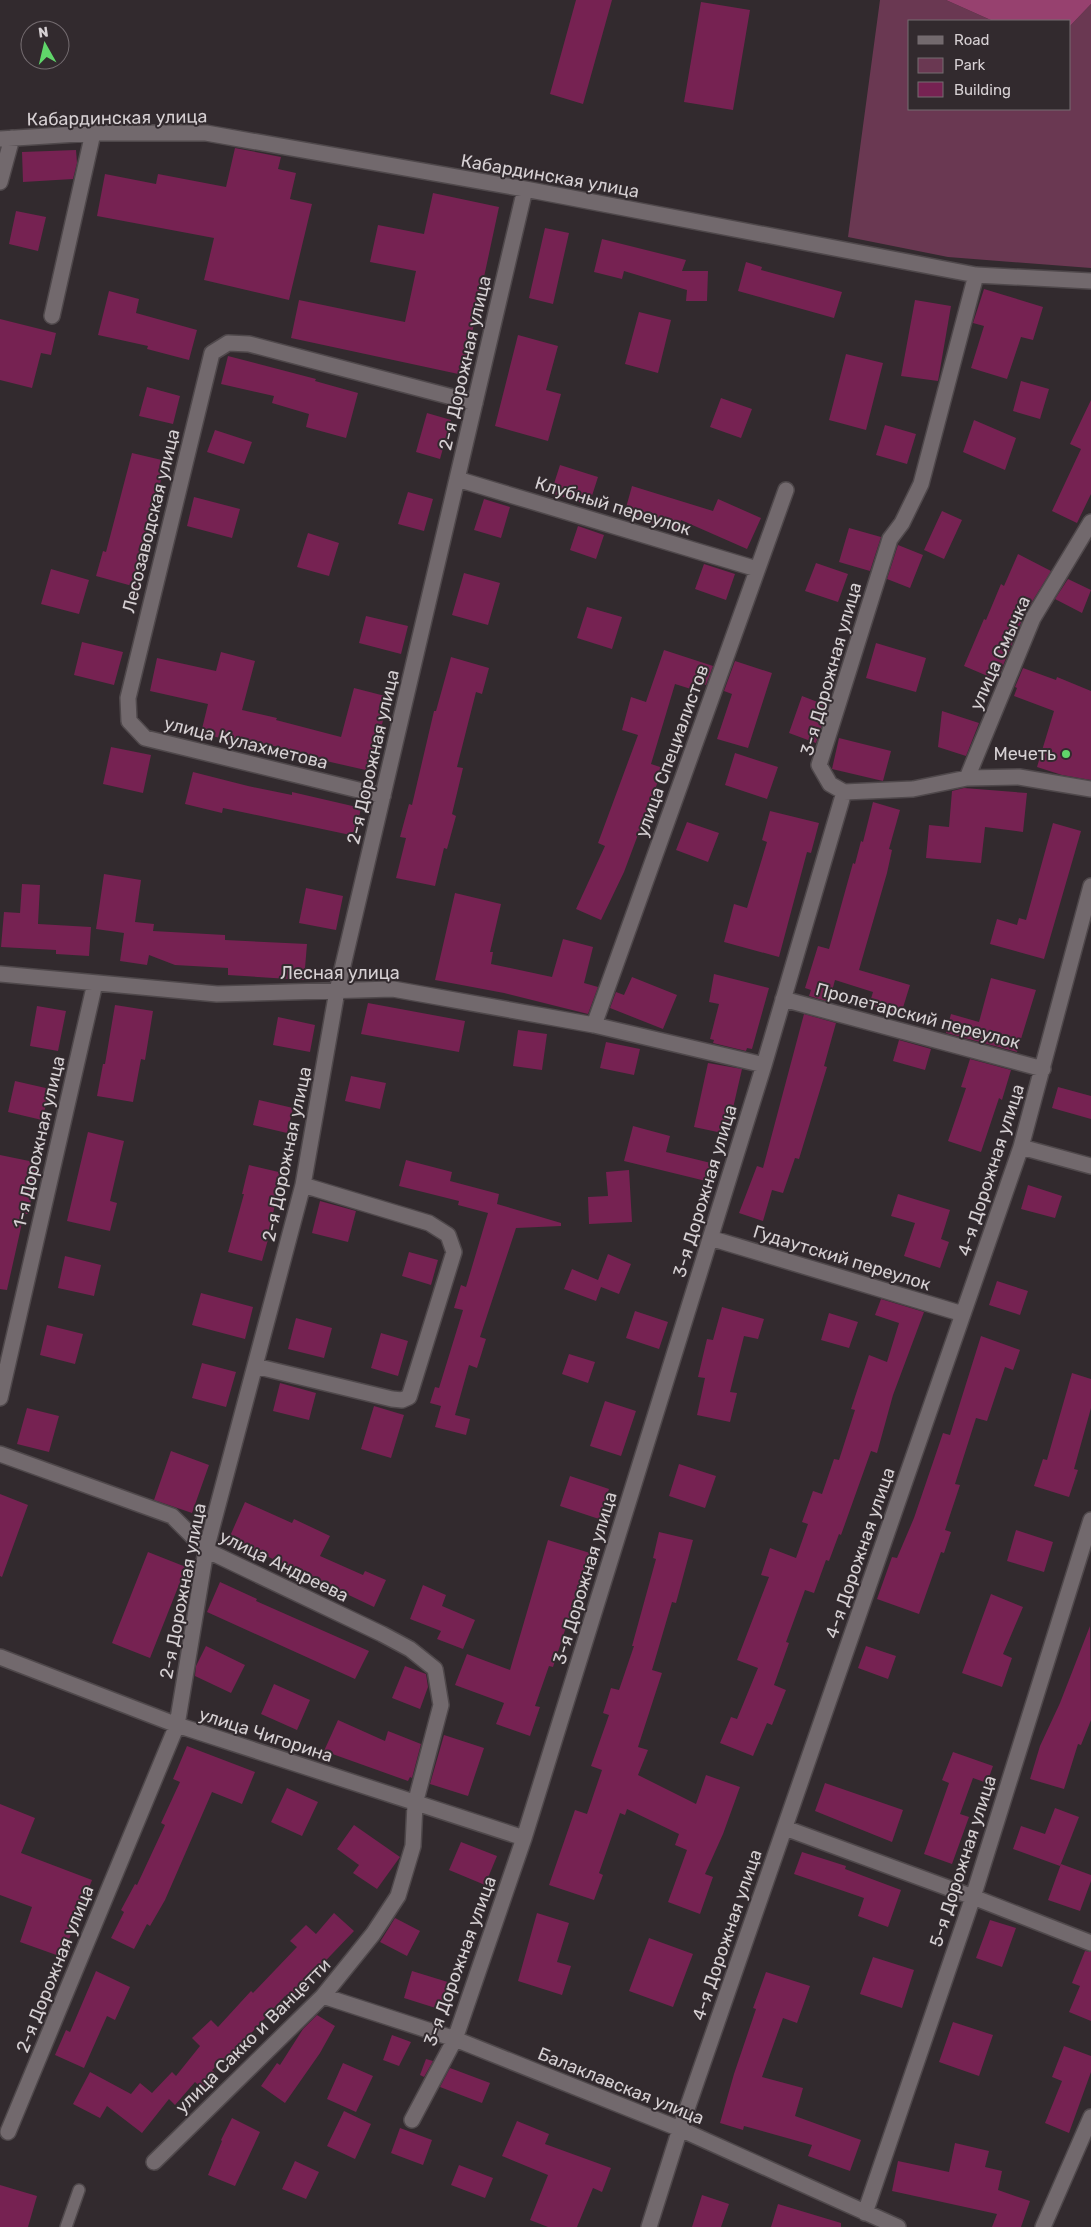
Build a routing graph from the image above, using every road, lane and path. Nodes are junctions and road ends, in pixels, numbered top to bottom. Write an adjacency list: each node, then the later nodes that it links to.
1 (93, 133): 2 (street, Кабардинская улица); 4 (street, Кабардинская улица); 7 (street)
2 (6, 139): 3 (street)
3 (0, 182)
4 (525, 189): 5 (street, Кабардинская улица); 8 (street, 2-я Дорожная улица)
5 (976, 275): 6 (street, Кабардинская улица); 16 (street, 3-я Дорожная улица)
6 (1091, 281)
7 (52, 316)
8 (475, 403): 9 (street, 2-я Дорожная улица); 13 (street, Лесозаводская улица)
9 (457, 479): 12 (street, Клубный переулок); 17 (street, 2-я Дорожная улица)
10 (786, 490): 12 (street, улица Специалистов)
11 (1091, 522): 14 (street, улица Смычка)
12 (757, 569): 23 (street, улица Специалистов)
13 (128, 698): 17 (street, улица Кулахметова)
14 (967, 778): 15 (street); 16 (street)
15 (1091, 789)
16 (844, 792): 22 (street, 3-я Дорожная улица)
17 (383, 796): 21 (street, 2-я Дорожная улица)
18 (1091, 886): 25 (street, 4-я Дорожная улица)
19 (0, 974): 20 (street, Лесная улица)
20 (94, 983): 21 (street, Лесная улица); 32 (street, 1-я Дорожная улица)
21 (337, 991): 23 (street, Лесная улица); 28 (street, 2-я Дорожная улица)
22 (783, 999): 24 (street, 3-я Дорожная улица); 25 (street, Пролетарский переулок)
23 (594, 1025): 24 (street, Лесная улица)
24 (764, 1065): 29 (street, 3-я Дорожная улица)
25 (1043, 1069): 26 (street, 4-я Дорожная улица)
26 (1022, 1147): 27 (street); 30 (street, 4-я Дорожная улица)
27 (1091, 1166)
28 (303, 1185): 31 (street, 2-я Дорожная улица); 31 (street)
29 (710, 1238): 30 (street, Гудаутский переулок); 42 (street, 3-я Дорожная улица)
30 (964, 1314): 41 (street, 4-я Дорожная улица)
31 (255, 1366): 36 (street, 2-я Дорожная улица)
32 (0, 1398)
33 (0, 1454): 36 (street, улица Андреева)
34 (1091, 1520): 35 (street, 5-я Дорожная улица)
35 (1088, 1537): 43 (street, 5-я Дорожная улица)
36 (206, 1550): 38 (street, улица Андреева); 39 (street, 2-я Дорожная улица)
37 (0, 1657): 39 (street, улица Чигорина)
38 (441, 1705): 40 (street, улица Сакко и Ванцетти)
39 (177, 1725): 40 (street, улица Чигорина); 50 (street, 2-я Дорожная улица)
40 (415, 1804): 42 (street, улица Чигорина); 45 (street, улица Сакко и Ванцетти)
41 (785, 1828): 43 (street); 49 (street, 4-я Дорожная улица)
42 (524, 1838): 46 (street, 3-я Дорожная улица)
43 (973, 1897): 44 (street); 53 (street, 5-я Дорожная улица)
44 (1091, 1943)
45 (323, 1996): 46 (street, Балаклавская улица); 51 (street, улица Сакко и Ванцетти)
46 (455, 2039): 48 (street, 3-я Дорожная улица); 49 (street, Балаклавская улица)
47 (1091, 2117): 57 (street)
48 (412, 2120)
49 (680, 2130): 53 (street, Балаклавская улица); 55 (street, 4-я Дорожная улица)
50 (8, 2132)
51 (154, 2162)
52 (79, 2190): 54 (lane)
53 (866, 2213): 56 (street, Балаклавская улица)
54 (66, 2227)
55 (649, 2227)
56 (898, 2227)
57 (1043, 2227)

